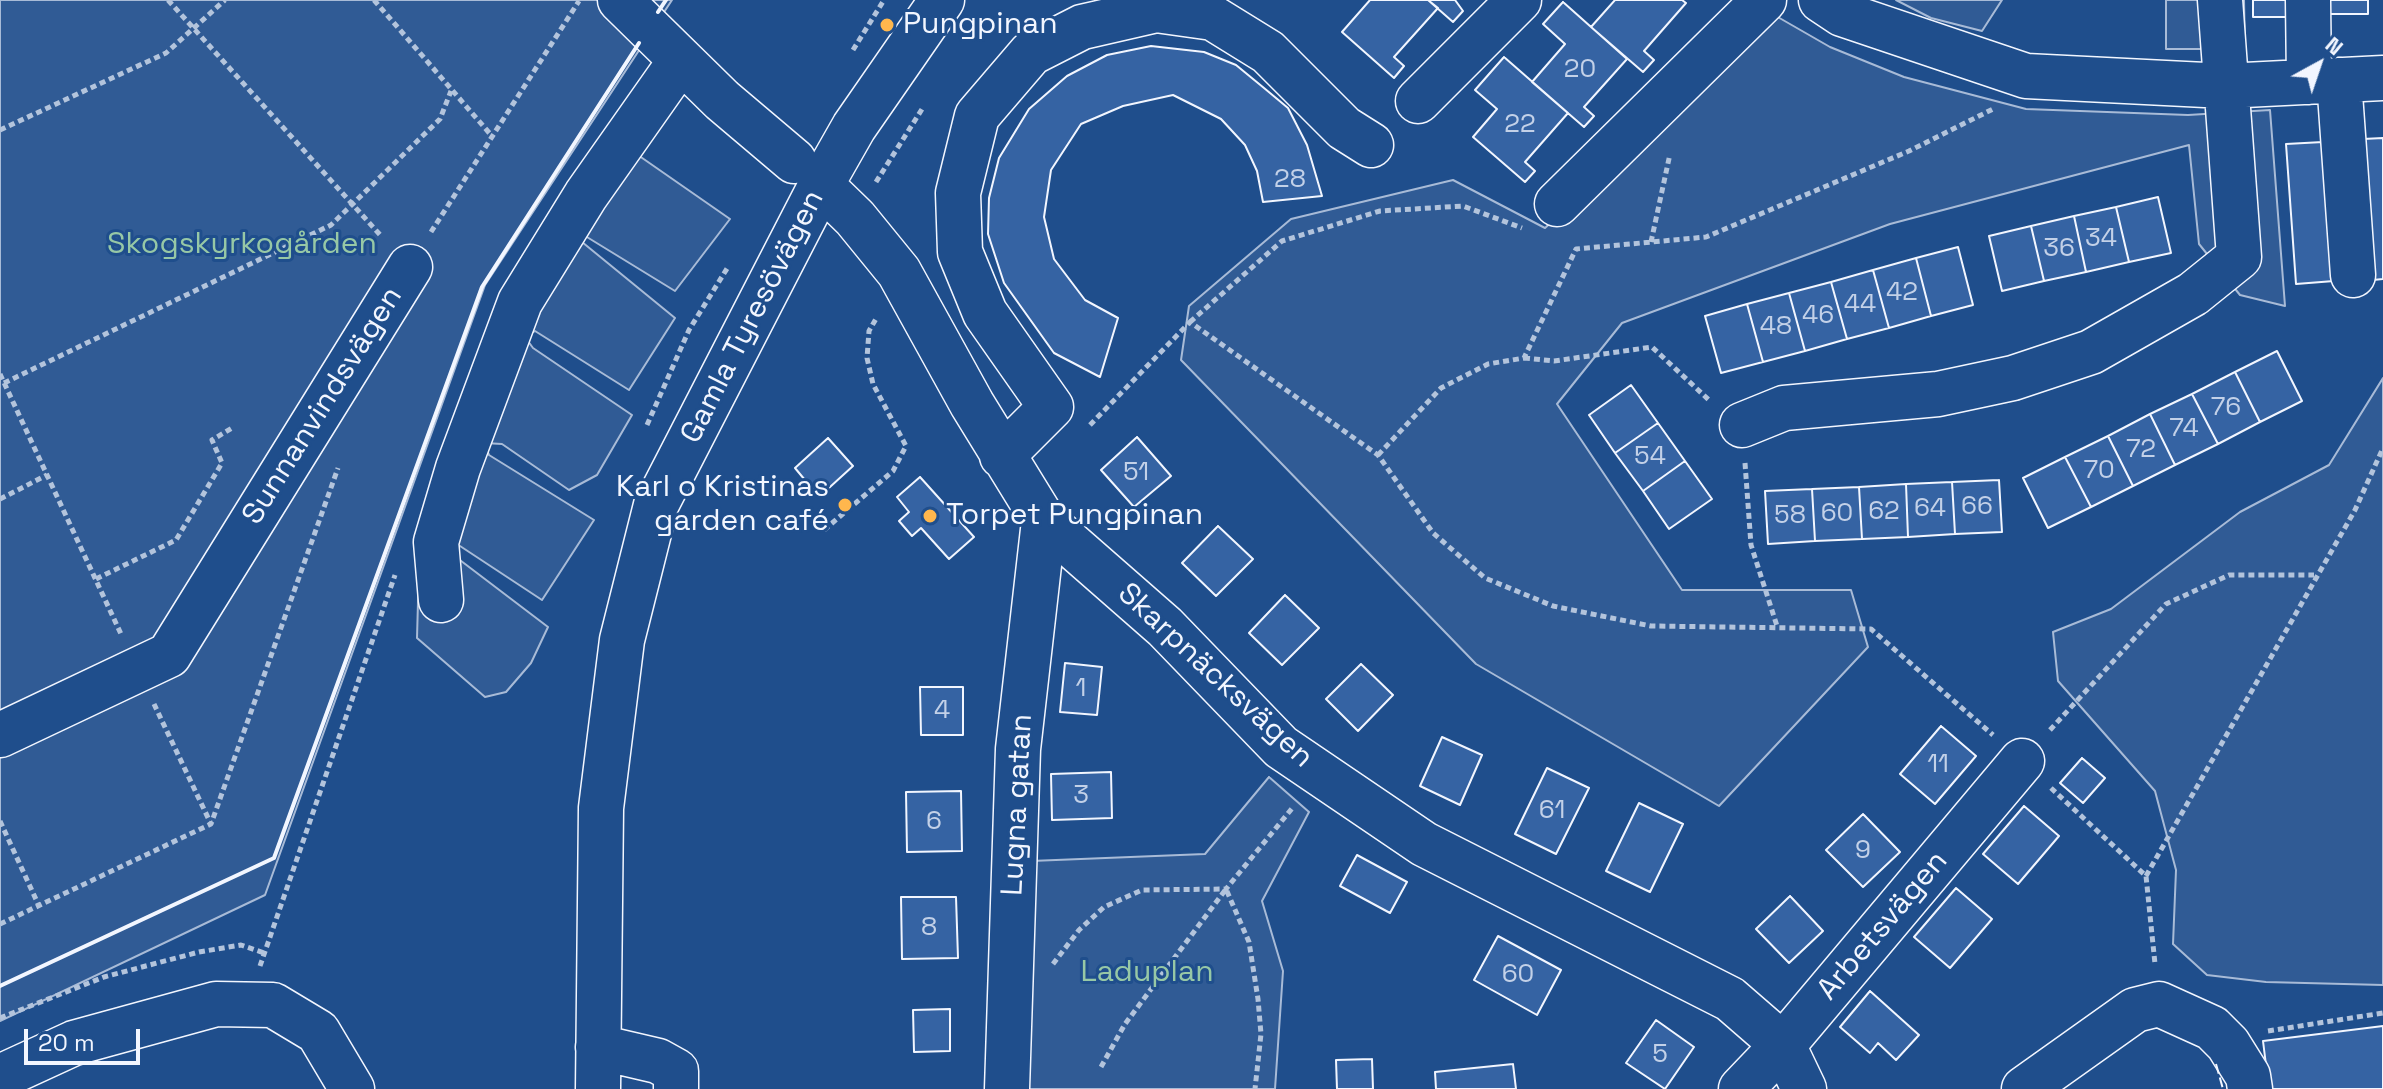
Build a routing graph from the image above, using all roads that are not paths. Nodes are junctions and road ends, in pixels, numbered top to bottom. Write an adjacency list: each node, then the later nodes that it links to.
1 (620, 0): 8 (street, Skarpnäcksvägen)
2 (942, 0): 14 (street, Gamla Tyresövägen)
3 (1519, 0): 12 (street)
4 (1764, 0): 15 (street)
5 (1821, 0): 11 (street)
6 (2220, 0): 11 (street)
7 (2308, 0): 10 (street)
8 (681, 60): 14 (street, Skarpnäcksvägen); 21 (street)
9 (2383, 78): 10 (street)
10 (2324, 81): 11 (street); 17 (street)
11 (2225, 86): 18 (street)
12 (1418, 101)
13 (1371, 145): 19 (street)
14 (807, 173): 19 (street, Skarpnäcksvägen); 25 (street, Gamla Tyresövägen)
15 (1551, 227)
16 (410, 267): 22 (street, Sunnanvindsvägen)
17 (2353, 275)
18 (1742, 425)
19 (1002, 456): 20 (street, Skarpnäcksvägen)
20 (1044, 521): 24 (street, Skarpnäcksvägen); 29 (street, Lugna gatan)
21 (441, 600)
22 (0, 735)
23 (2022, 761): 24 (street, Arbetsvägen)
24 (1783, 1045): 30 (street, Arbetsvägen); 31 (street, Skarpnäcksvägen)
25 (598, 1068): 28 (street)
26 (0, 1077): 27 (street)
27 (352, 1089)
28 (676, 1089)
29 (1007, 1089)
30 (1741, 1089)
31 (1804, 1089)
32 (2024, 1089): 33 (street)
33 (2250, 1089)

